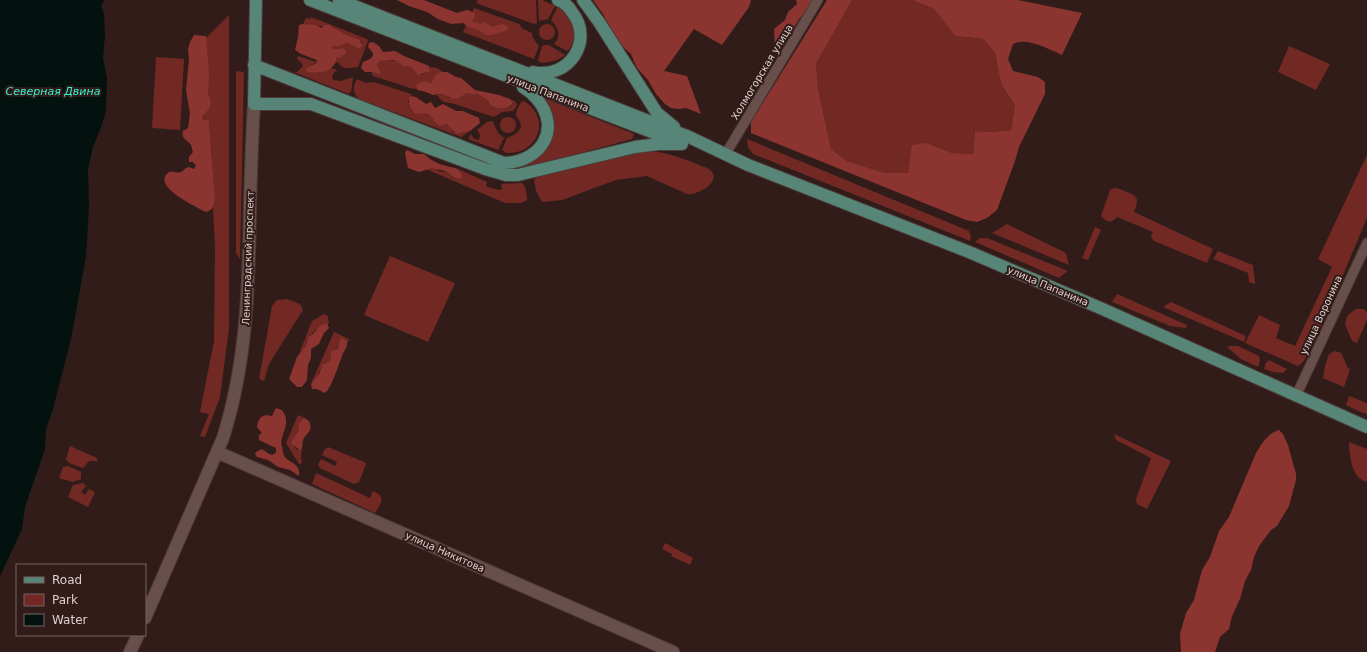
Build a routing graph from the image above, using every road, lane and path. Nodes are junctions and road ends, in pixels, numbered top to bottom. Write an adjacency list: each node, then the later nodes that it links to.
1 (256, 0): 8 (main road, Ленинградский проспект)
2 (310, 0): 7 (main road)
3 (339, 0): 7 (main road)
4 (558, 0): 9 (main road)
5 (583, 0): 11 (main road)
6 (818, 0): 12 (street, Холмогорская улица)
7 (376, 20): 9 (main road, улица Папанина)
8 (254, 65): 9 (main road); 10 (main road, Ленинградский проспект)
9 (513, 74): 11 (main road, улица Папанина)
10 (254, 104): 11 (main road); 16 (main road, Ленинградский проспект)
11 (684, 140): 12 (main road, улица Папанина)
12 (725, 155): 14 (main road, улица Папанина)
13 (1367, 243): 14 (street, улица Воронина)
14 (1296, 396): 15 (main road, улица Папанина)
15 (1367, 428)
16 (217, 452): 17 (main road, Ленинградский проспект); 20 (main road, улица Никитова)
17 (146, 616)
18 (138, 636): 19 (main road)
19 (130, 652)
20 (673, 652)

